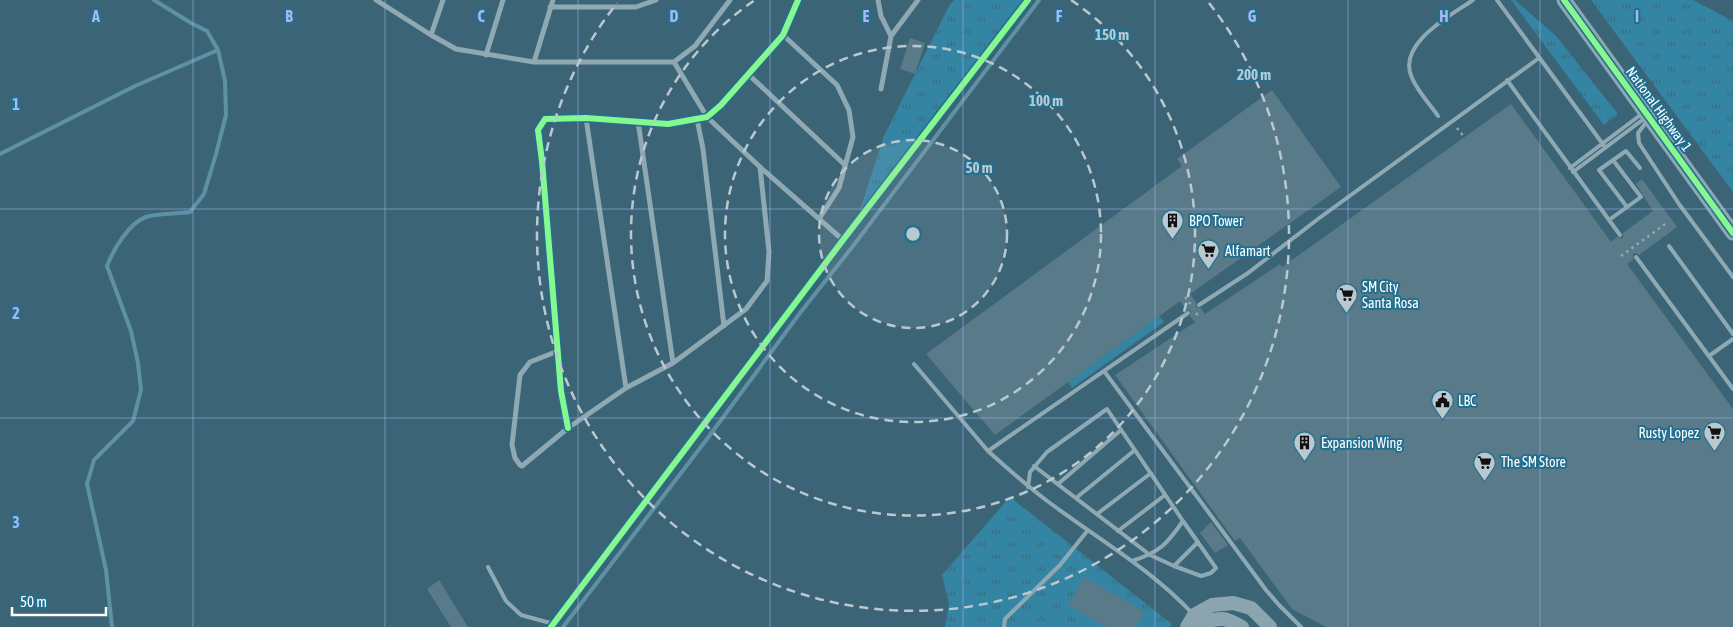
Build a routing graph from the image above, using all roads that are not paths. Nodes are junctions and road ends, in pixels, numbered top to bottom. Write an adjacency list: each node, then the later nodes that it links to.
1 (376, 0): 15 (street)
2 (443, 0): 18 (street)
3 (503, 0): 21 (street)
4 (553, 0): 16 (street)
5 (610, 0): 17 (street)
6 (656, 0): 17 (street)
7 (730, 0): 24 (street)
8 (798, 0): 19 (street)
9 (878, 0): 20 (street)
10 (918, 0): 20 (street)
11 (1028, 0): 45 (street)
12 (1473, 0): 29 (lane)
13 (1497, 0): 22 (lane)
14 (1565, 0): 28 (highway, National Highway 1)
15 (385, 2): 18 (street)
16 (550, 7): 17 (street); 23 (street)
17 (608, 8)
18 (432, 35): 21 (street)
19 (783, 35): 25 (street); 36 (street)
20 (891, 36): 27 (street)
21 (486, 55): 23 (street)
22 (1539, 58): 26 (lane); 34 (lane)
23 (534, 62): 24 (street)
24 (674, 62): 30 (street)
25 (748, 74): 30 (street); 36 (street)
26 (1507, 80): 39 (lane); 49 (lane)
27 (881, 89)
28 (1647, 115): 34 (lane); 43 (highway, National Highway 1); 48 (lane)
29 (1438, 116)
30 (707, 117): 32 (street); 37 (street)
31 (586, 118): 33 (street); 54 (street); 59 (street)
32 (697, 119): 33 (street); 51 (street)
33 (638, 121): 56 (street)
34 (1604, 145): 39 (lane)
35 (1613, 160): 38 (lane); 40 (lane); 40 (lane)
36 (845, 164): 41 (street)
37 (760, 167): 41 (street); 51 (street)
38 (1640, 168)
39 (1571, 170): 42 (lane)
40 (1627, 207): 42 (lane)
41 (819, 219): 45 (street)
42 (1609, 220): 44 (lane)
43 (1733, 233)
44 (1620, 235)
45 (843, 240): 81 (street)
46 (1669, 246): 52 (lane)
47 (1636, 257): 55 (lane)
48 (1733, 277)
49 (1199, 305)
50 (1188, 313): 58 (lane)
51 (724, 326): 56 (street)
52 (1733, 334)
53 (1733, 339): 55 (lane)
54 (558, 351): 61 (street); 61 (street)
55 (1709, 356): 60 (lane)
56 (673, 363): 59 (street)
57 (914, 364): 63 (lane)
58 (1104, 371): 63 (lane); 85 (lane)
59 (626, 388): 61 (street)
60 (1733, 389)
61 (568, 428)
62 (1121, 430): 64 (lane); 65 (lane); 67 (lane)
63 (988, 450): 68 (lane)
64 (1135, 450): 66 (lane); 70 (lane)
65 (1034, 466): 67 (lane); 68 (lane)
66 (1151, 473): 69 (lane); 71 (lane)
67 (1058, 484): 70 (lane)
68 (1028, 487): 73 (lane)
69 (1165, 495): 72 (lane); 74 (lane)
70 (1076, 498): 71 (lane)
71 (1097, 514): 74 (lane)
72 (1183, 520): 75 (lane); 76 (lane)
73 (1088, 530): 77 (lane); 82 (lane)
74 (1118, 531): 76 (lane)
75 (1198, 542): 78 (lane); 78 (lane)
76 (1150, 555): 77 (lane); 78 (lane)
77 (1132, 561): 80 (lane)
78 (1174, 566)
79 (488, 567): 81 (lane)
80 (1195, 623): 83 (main road); 84 (main road)
81 (552, 626)
82 (1004, 627)
83 (1242, 627)
84 (1270, 627)
85 (1301, 627)

